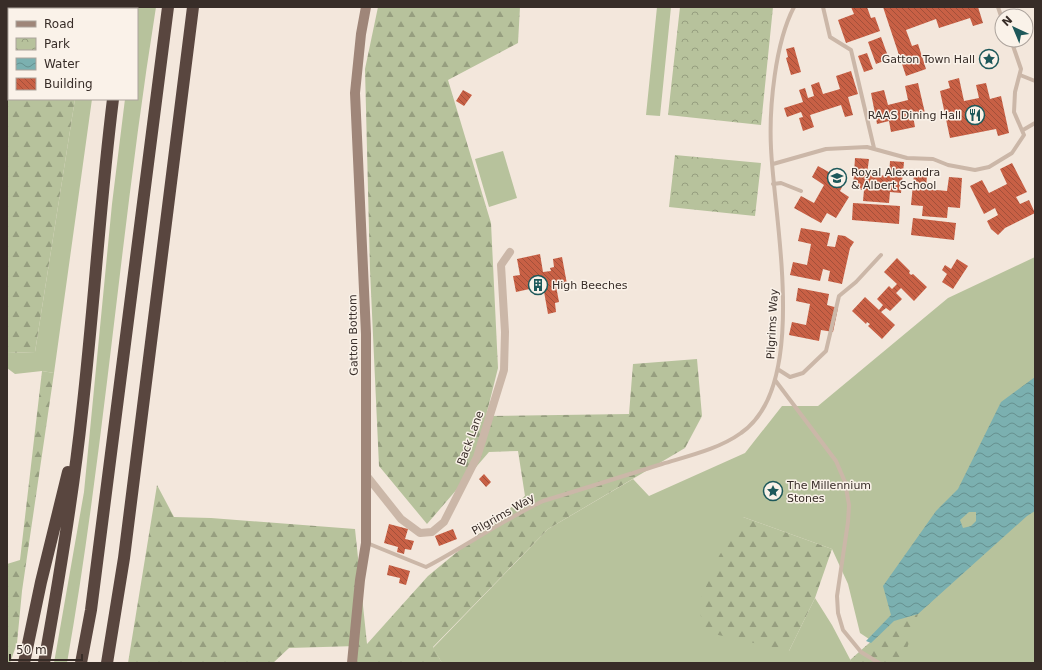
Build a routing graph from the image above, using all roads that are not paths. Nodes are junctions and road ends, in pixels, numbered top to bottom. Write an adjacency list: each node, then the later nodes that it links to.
1 (168, 7): 25 (highway)
2 (193, 7): 26 (highway)
3 (366, 7): 21 (street, Gatton Bottom)
4 (794, 7): 13 (lane, Pilgrims Way)
5 (823, 7): 12 (lane)
6 (1014, 48): 7 (lane)
7 (1020, 75): 8 (lane); 11 (lane)
8 (1035, 81)
9 (114, 100): 20 (highway)
10 (1035, 123): 11 (lane)
11 (1023, 130): 12 (lane)
12 (874, 148): 13 (lane)
13 (773, 164): 14 (lane, Pilgrims Way)
14 (773, 184): 15 (lane); 18 (lane, Pilgrims Way)
15 (801, 192)
16 (510, 252): 21 (street, Back Lane)
17 (881, 255): 18 (lane)
18 (779, 370): 19 (lane, Pilgrims Way)
19 (775, 380): 22 (lane, Pilgrims Way); 28 (lane)
20 (82, 412): 23 (highway); 24 (highway)
21 (366, 475): 22 (street, Gatton Bottom)
22 (366, 543): 27 (street, Gatton Bottom)
23 (24, 663)
24 (44, 663)
25 (81, 663)
26 (106, 663)
27 (352, 663)
28 (879, 663)

